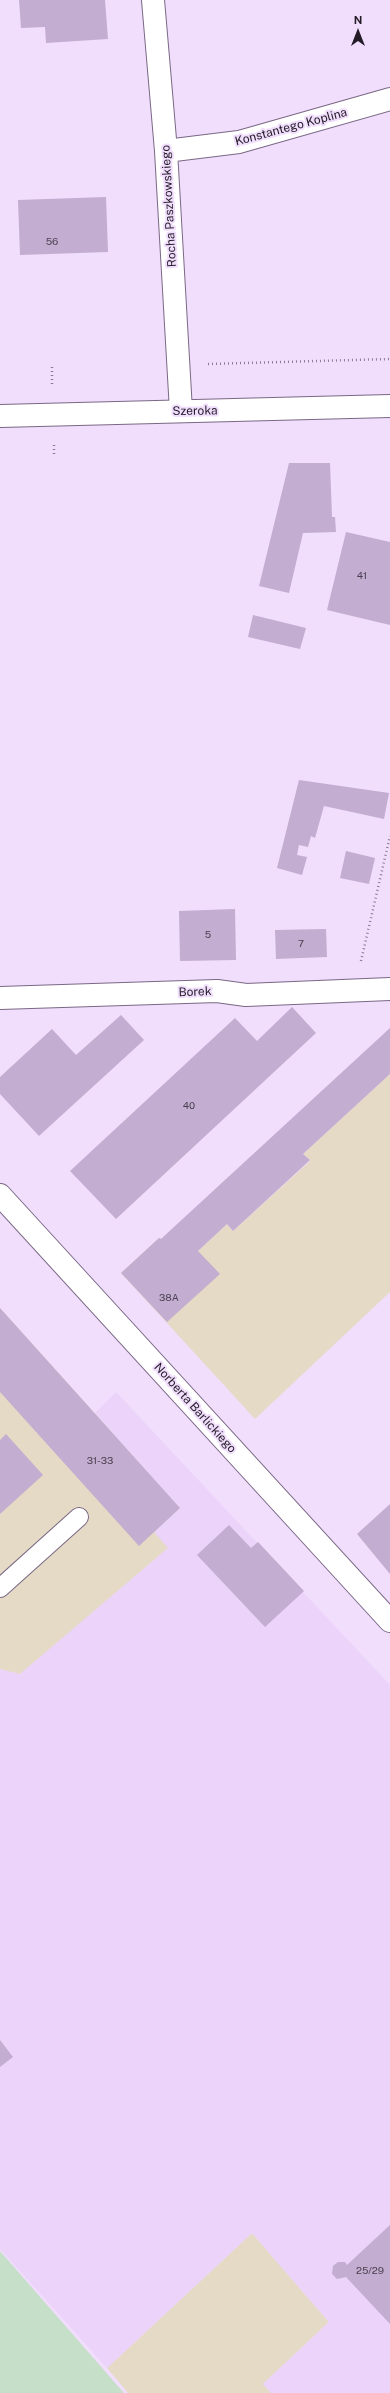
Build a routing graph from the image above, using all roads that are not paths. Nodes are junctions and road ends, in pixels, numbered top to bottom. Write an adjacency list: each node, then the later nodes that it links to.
1 (153, 0): 3 (street, Rocha Paszkowskiego)
2 (390, 99): 3 (street, Konstantego Koplina)
3 (166, 151): 5 (street, Rocha Paszkowskiego)
4 (390, 406): 5 (street, Szeroka)
5 (181, 411): 6 (street, Szeroka)
6 (0, 416)
7 (390, 989): 8 (street, Borek)
8 (0, 998)
9 (0, 1195): 12 (street, Norberta Barlickiego)
10 (79, 1517): 11 (lane)
11 (0, 1588)
12 (390, 1621)

